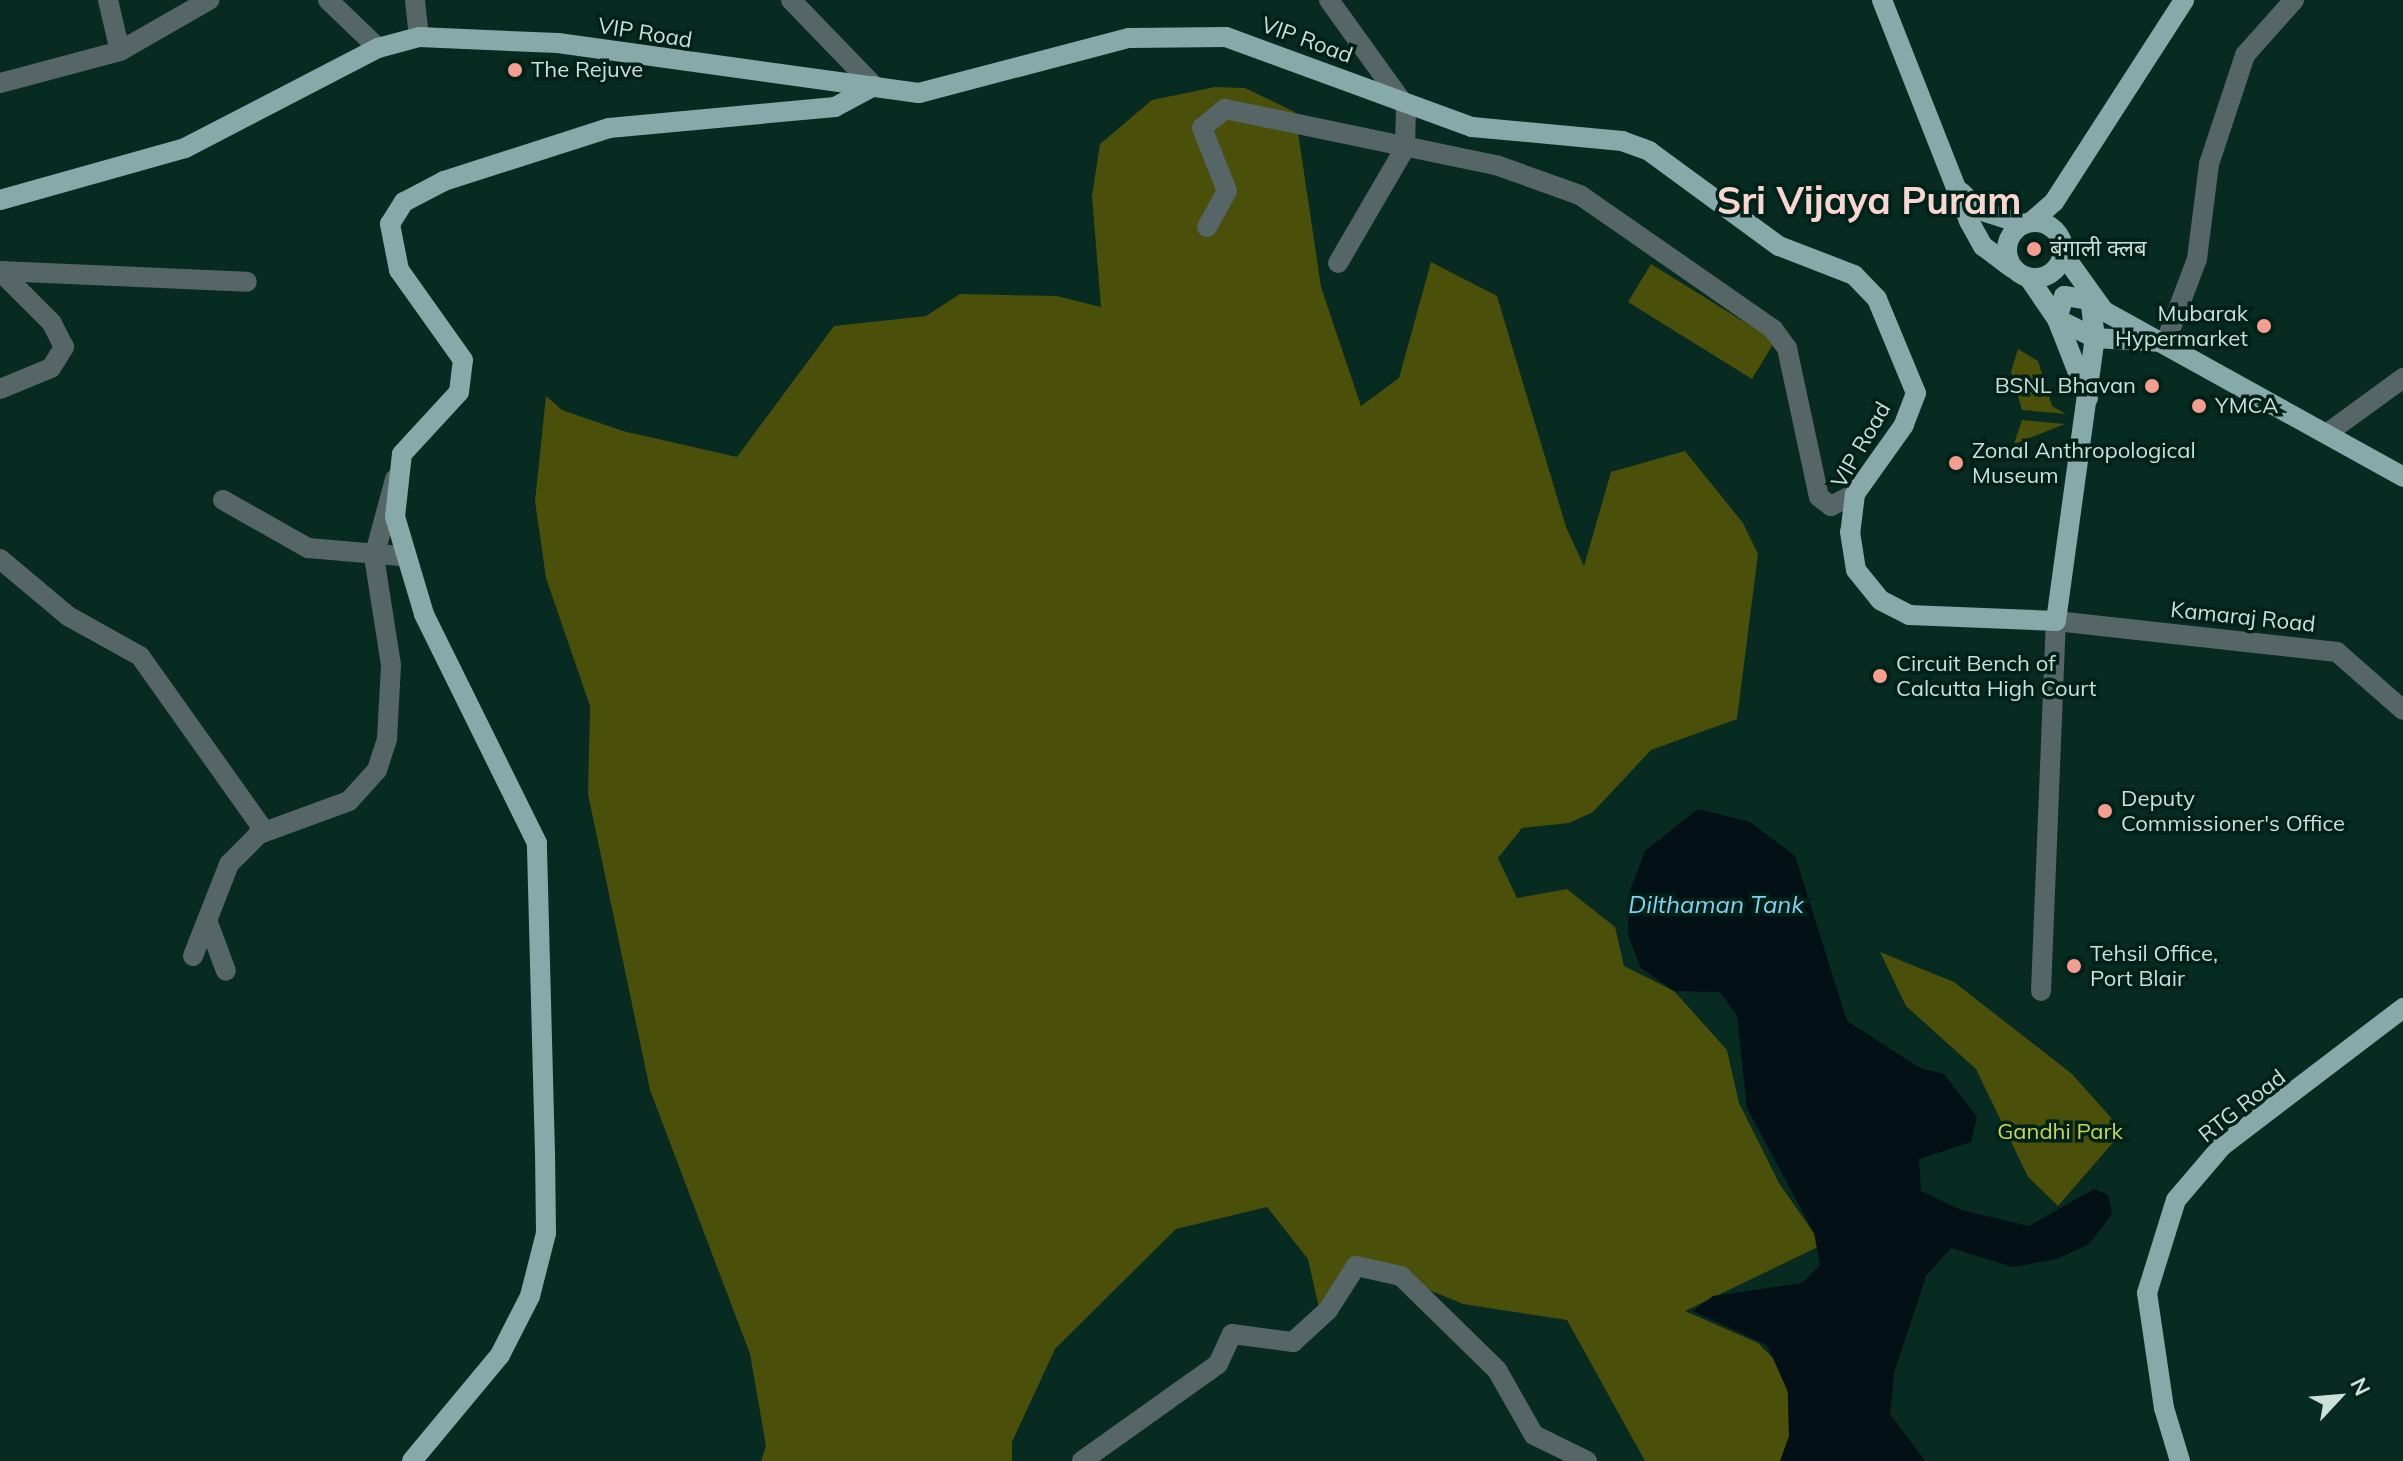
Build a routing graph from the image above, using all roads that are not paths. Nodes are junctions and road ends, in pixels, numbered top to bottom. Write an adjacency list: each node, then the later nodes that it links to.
1 (108, 0): 12 (street)
2 (209, 0): 12 (street)
3 (328, 0): 11 (street)
4 (415, 0): 10 (street)
5 (791, 0): 14 (street)
6 (1329, 0): 15 (street)
7 (1882, 0): 18 (main road)
8 (2184, 0): 17 (main road)
9 (2294, 0): 30 (street)
10 (419, 37): 11 (main road, VIP Road); 14 (main road, VIP Road)
11 (378, 48): 19 (main road, VIP Road)
12 (120, 51): 13 (street)
13 (0, 83)
14 (874, 86): 15 (main road, VIP Road); 35 (main road)
15 (1406, 107): 16 (street); 37 (main road, VIP Road)
16 (1405, 148): 21 (street); 23 (street); 37 (street)
17 (2069, 179): 20 (main road); 22 (main road)
18 (1959, 189): 20 (main road); 25 (main road)
19 (0, 200)
20 (2027, 223): 22 (main road); 25 (main road)
21 (1207, 227)
22 (2063, 249): 25 (main road); 27 (main road)
23 (1338, 263)
24 (0, 272): 26 (street); 32 (street)
25 (2021, 273): 28 (main road)
26 (247, 282)
27 (2090, 300): 28 (main road); 29 (main road); 30 (main road)
28 (2057, 319): 29 (main road); 33 (main road)
29 (2095, 338): 30 (main road); 33 (main road)
30 (2166, 341): 34 (main road)
31 (2403, 378): 34 (street)
32 (0, 389)
33 (2091, 406): 42 (main road)
34 (2329, 432): 36 (main road)
35 (397, 475): 39 (main road); 40 (street)
36 (2403, 477)
37 (1855, 494): 42 (main road, VIP Road)
38 (223, 500): 40 (street)
39 (401, 556): 40 (street); 51 (main road)
40 (374, 557): 44 (street)
41 (0, 559): 44 (street)
42 (2056, 621): 43 (street, Kamaraj Road); 48 (street)
43 (2403, 710)
44 (259, 834): 45 (street)
45 (207, 920): 46 (street); 47 (street)
46 (193, 956)
47 (226, 971)
48 (2041, 991)
49 (2403, 1008): 53 (main road, RTG Road)
50 (1583, 1458): 52 (street)
51 (412, 1461)
52 (1082, 1461)
53 (2180, 1461)

